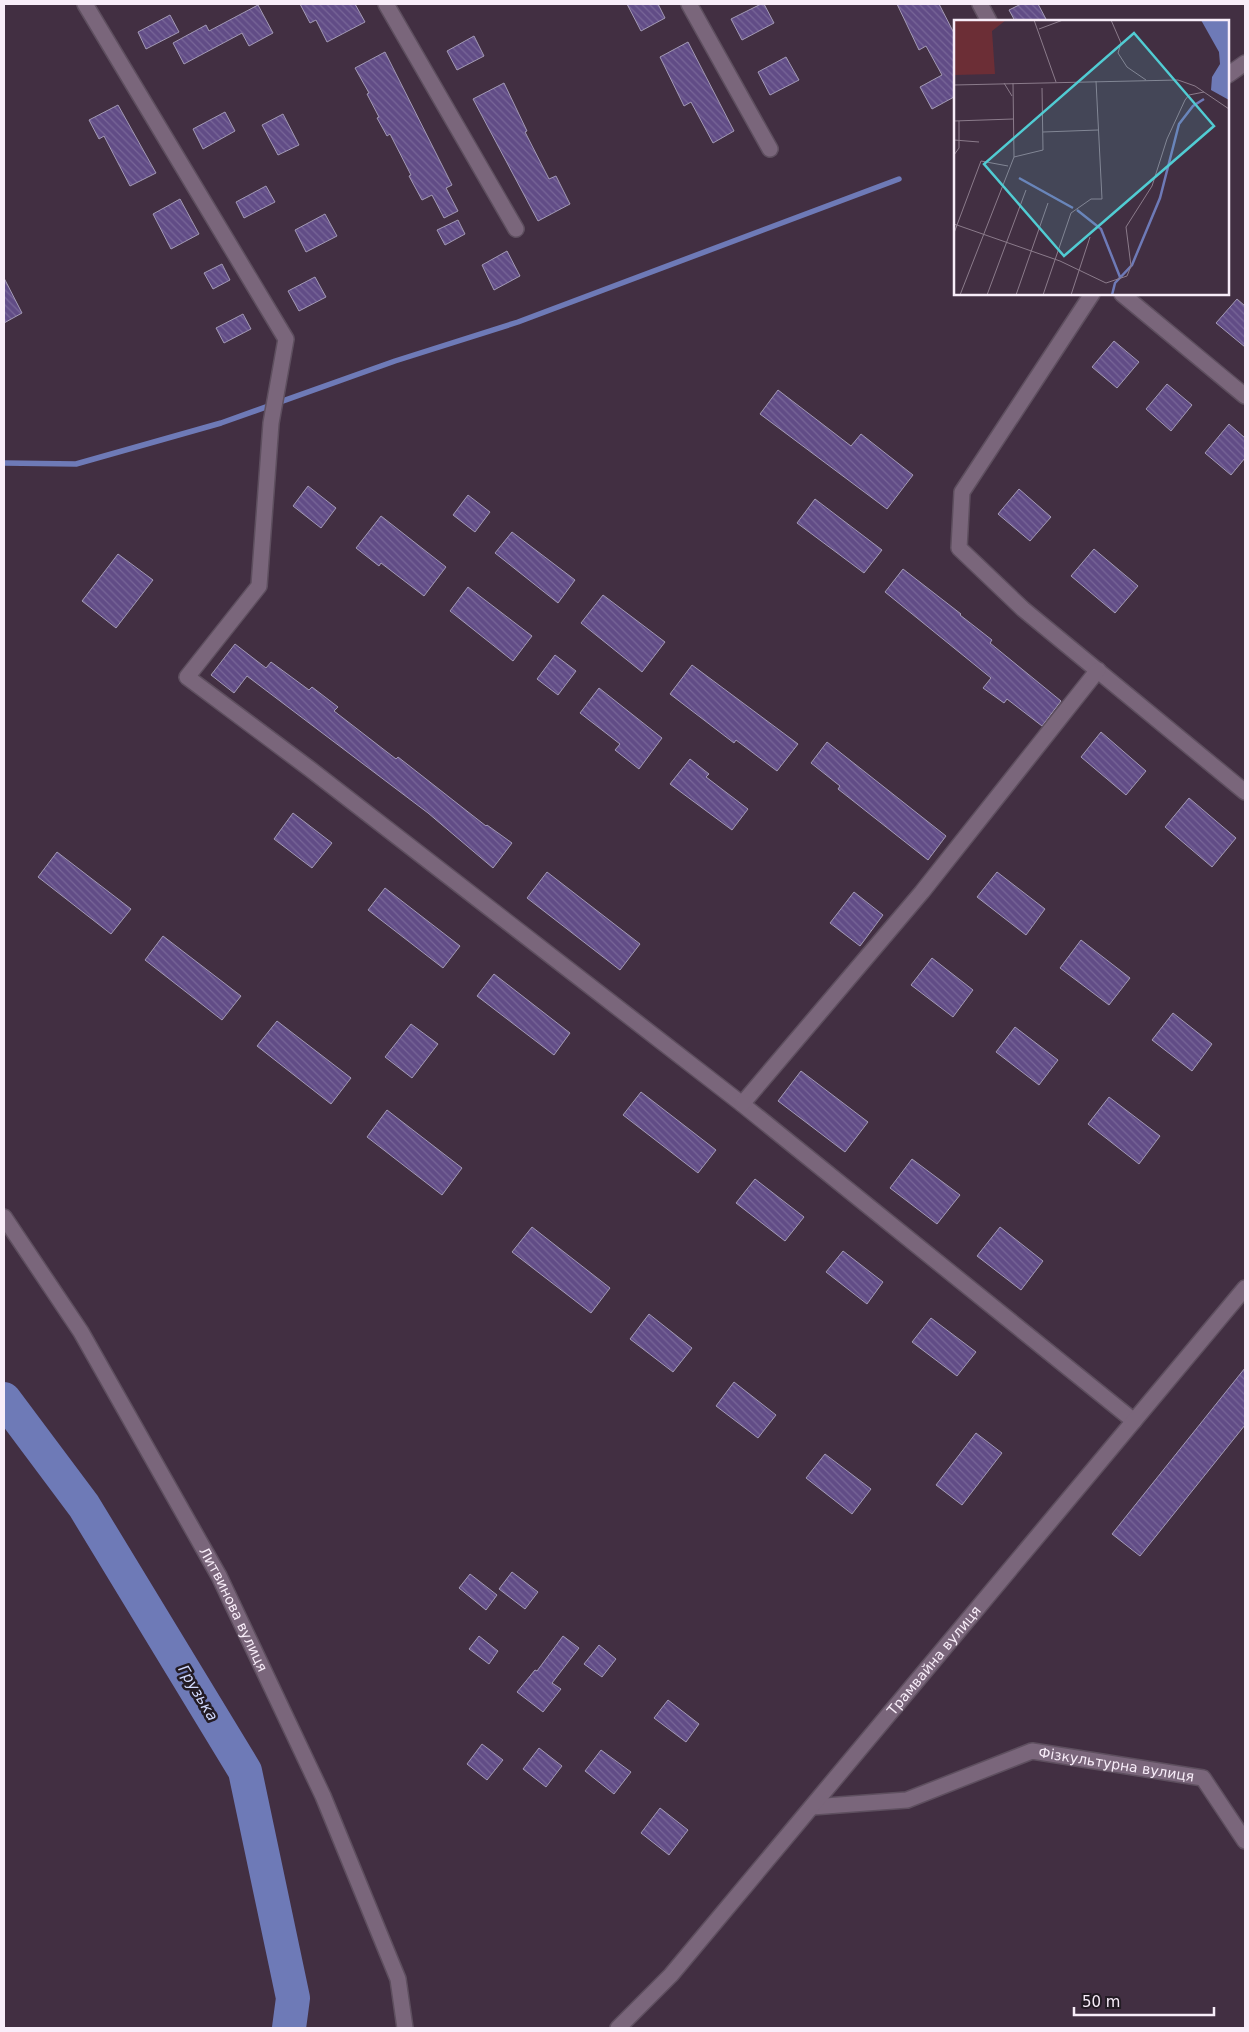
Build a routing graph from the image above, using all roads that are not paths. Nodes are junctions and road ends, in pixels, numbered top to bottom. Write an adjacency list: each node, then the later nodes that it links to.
1 (85, 4): 15 (street)
2 (386, 4): 9 (street)
3 (689, 4): 8 (street)
4 (980, 4): 5 (street)
5 (988, 20)
6 (1245, 64): 7 (street)
7 (1229, 74)
8 (770, 149)
9 (516, 229)
10 (1091, 295): 13 (street)
11 (1123, 295): 12 (street)
12 (1245, 396)
13 (1098, 670): 14 (street); 15 (street)
14 (1245, 792)
15 (742, 1104): 18 (street)
16 (4, 1217): 21 (street, Литвинова вулиця)
17 (1245, 1288): 18 (street, Трамвайна вулиця)
18 (1134, 1421): 19 (street, Трамвайна вулиця)
19 (812, 1807): 20 (street, Фiзкультурна вулиця); 22 (street, Трамвайна вулиця)
20 (1245, 1842)
21 (404, 2028)
22 (618, 2028)

